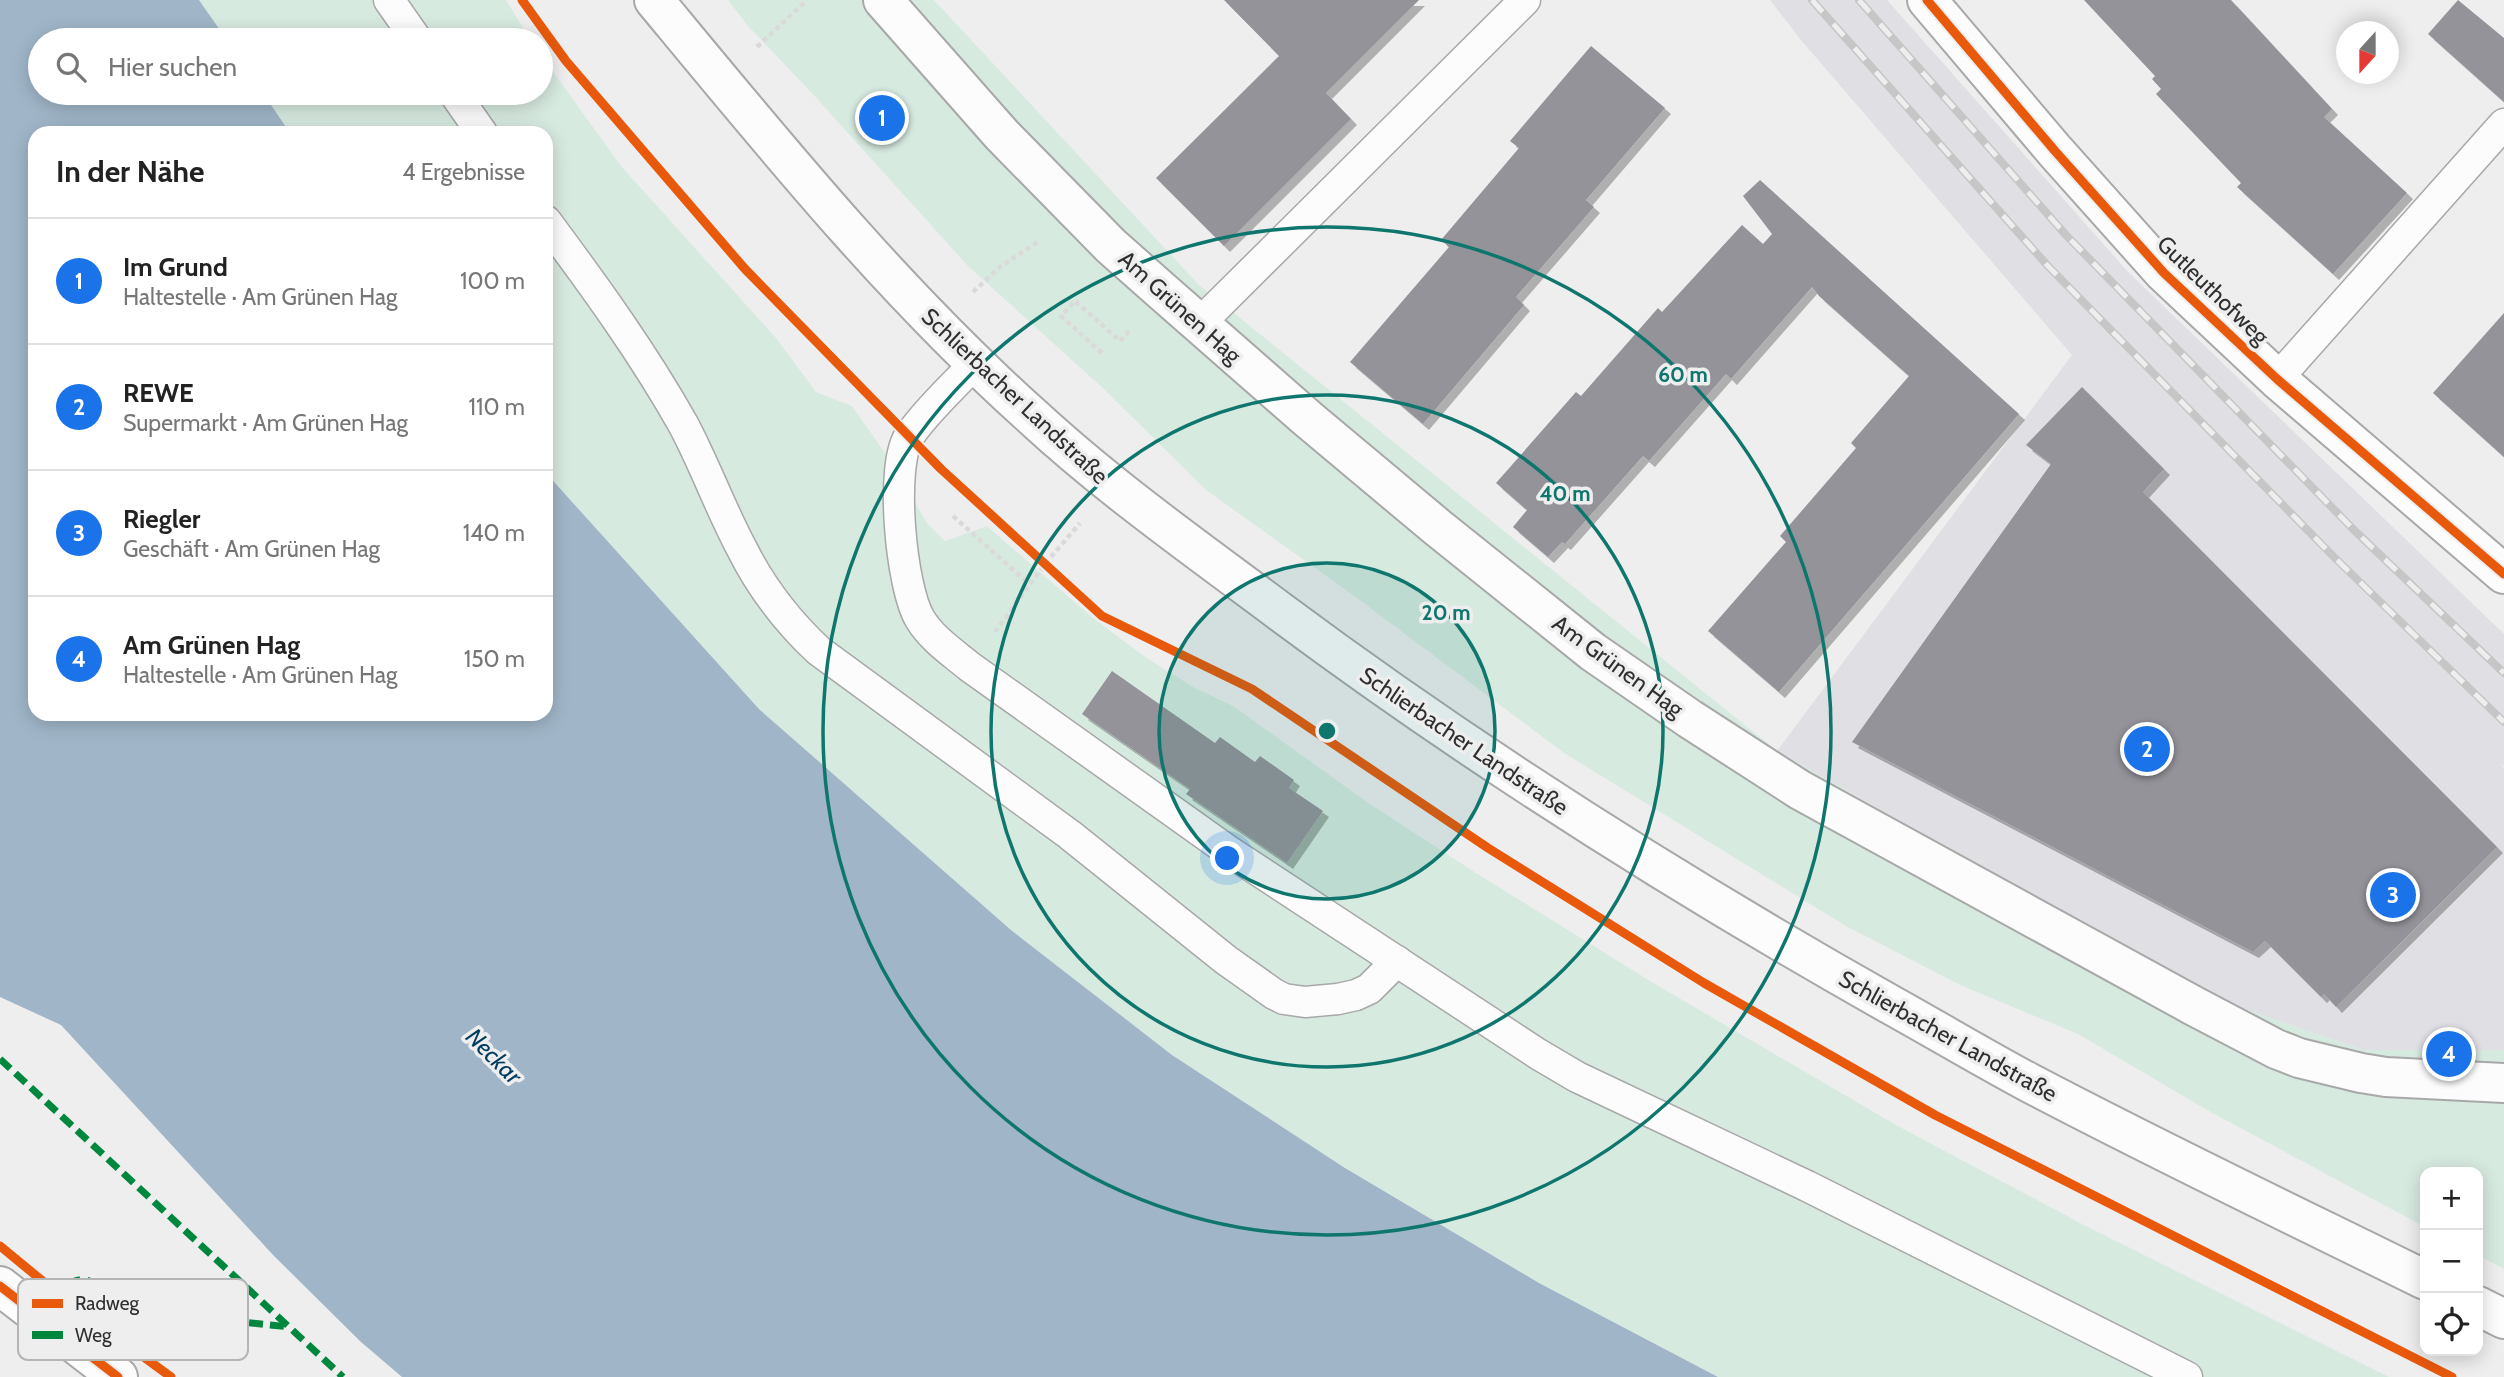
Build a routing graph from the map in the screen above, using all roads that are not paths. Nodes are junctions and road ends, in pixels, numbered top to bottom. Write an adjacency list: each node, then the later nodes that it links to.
1 (389, 0): 6 (lane)
2 (654, 0): 12 (street, Schlierbacher Landstraße)
3 (883, 0): 11 (street, Am Grünen Hag)
4 (1525, 0): 11 (lane)
5 (1927, 0): 13 (street, Gutleuthofweg)
6 (409, 28)
7 (462, 105): 9 (lane)
8 (2504, 124): 13 (lane)
9 (477, 126)
10 (553, 231): 15 (lane)
11 (1199, 324): 16 (street, Am Grünen Hag)
12 (975, 363): 15 (lane); 17 (street, Schlierbacher Landstraße)
13 (2277, 379): 14 (street, Gutleuthofweg)
14 (2504, 574)
15 (1397, 961): 24 (lane)
16 (2504, 1083)
17 (2420, 1278)
18 (0, 1286): 19 (street)
19 (18, 1300)
20 (2483, 1308): 21 (street)
21 (2504, 1319)
22 (96, 1360): 23 (street)
23 (118, 1377)
24 (2187, 1377)

